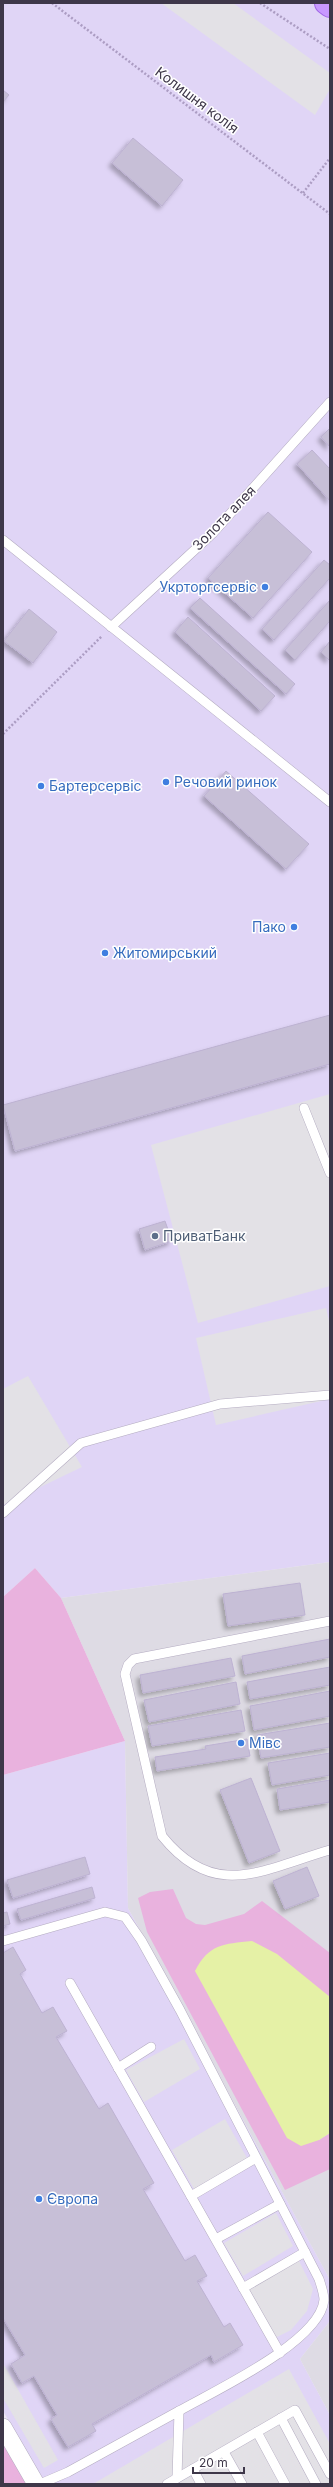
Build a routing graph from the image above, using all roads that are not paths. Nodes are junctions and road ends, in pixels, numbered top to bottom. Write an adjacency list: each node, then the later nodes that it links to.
1 (326, 3): 2 (main road)
2 (330, 6)
3 (330, 402): 5 (lane, Золота алея)
4 (3, 540): 5 (lane)
5 (111, 627): 6 (lane)
6 (330, 802)
7 (304, 1108): 8 (lane)
8 (330, 1172)
9 (330, 1396): 10 (lane)
10 (3, 1513)
11 (330, 1620): 12 (lane)
12 (330, 1850)
13 (3, 1941): 17 (lane)
14 (70, 1983): 16 (lane)
15 (151, 2047): 16 (lane)
16 (118, 2068): 18 (lane)
17 (256, 2158): 18 (lane); 19 (lane)
18 (191, 2196): 20 (lane)
19 (280, 2204): 20 (lane); 21 (lane)
20 (216, 2240): 22 (lane)
21 (305, 2252): 22 (lane); 23 (lane)
22 (243, 2288): 23 (lane)
23 (280, 2353): 24 (lane)
24 (179, 2411): 31 (lane); 33 (lane)
25 (281, 2418): 27 (lane); 30 (lane); 38 (lane)
26 (3, 2427): 32 (street)
27 (257, 2432): 28 (lane); 37 (lane)
28 (224, 2452): 29 (lane); 36 (lane)
29 (193, 2469): 31 (lane); 35 (lane)
30 (330, 2474)
31 (177, 2478): 34 (lane)
32 (36, 2484)
33 (40, 2484)
34 (167, 2484)
35 (201, 2484)
36 (242, 2484)
37 (285, 2484)
38 (316, 2484)

